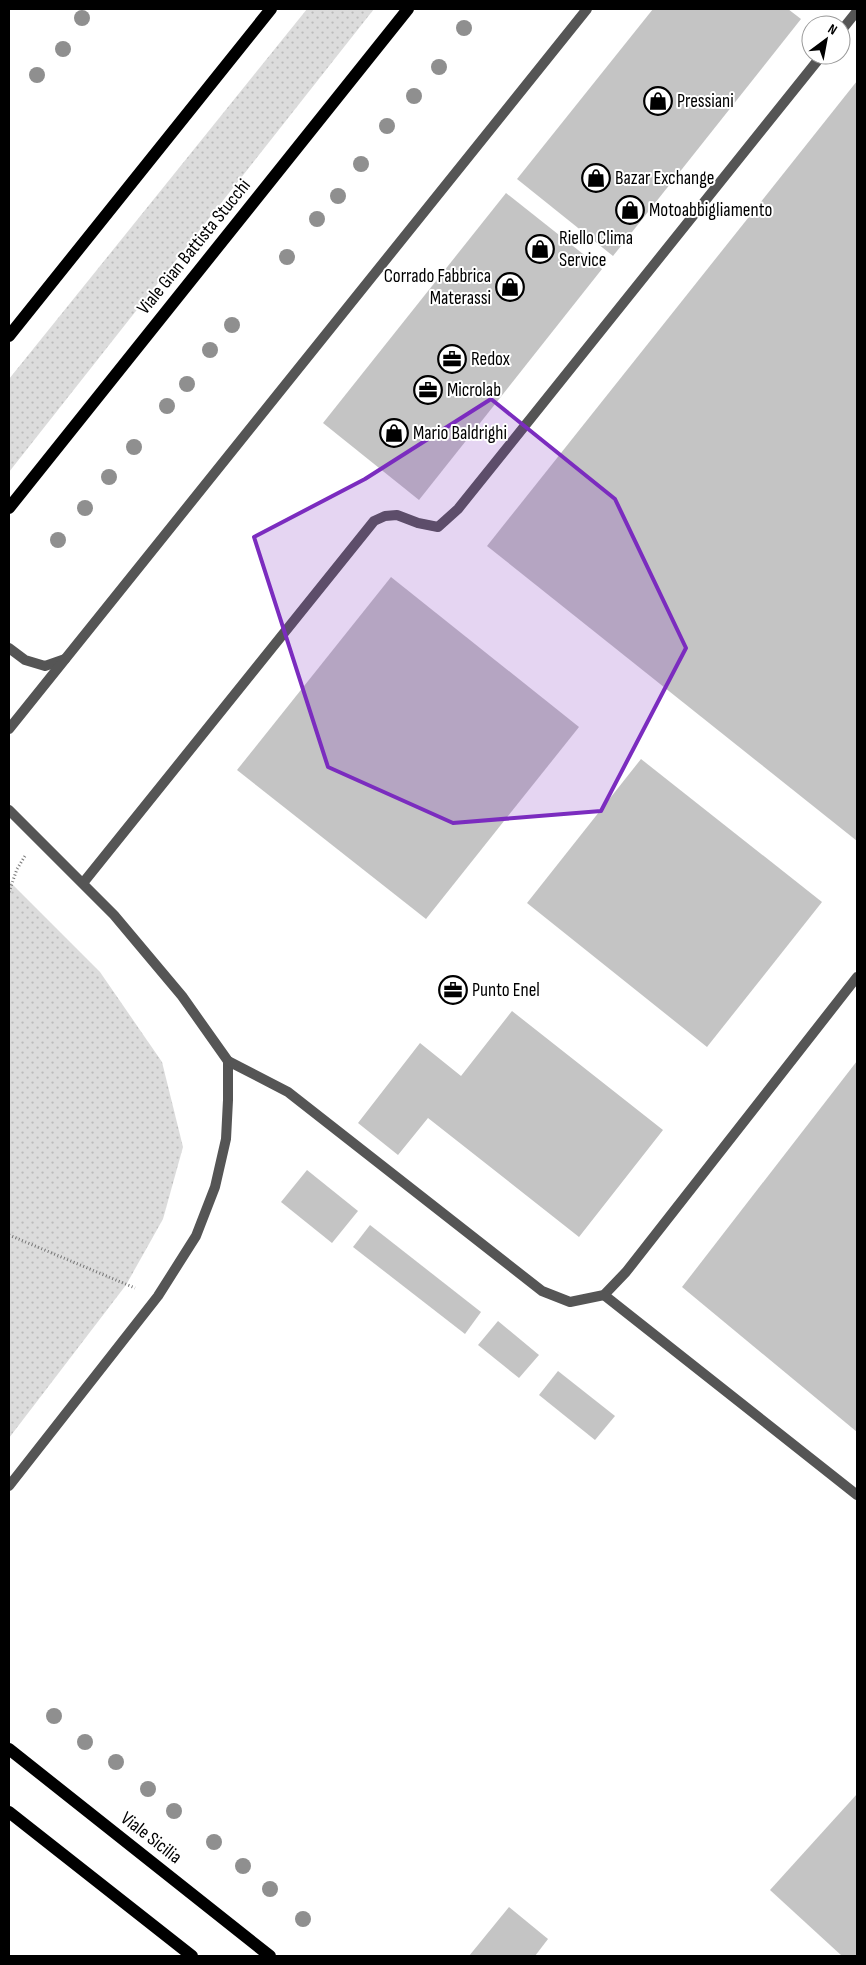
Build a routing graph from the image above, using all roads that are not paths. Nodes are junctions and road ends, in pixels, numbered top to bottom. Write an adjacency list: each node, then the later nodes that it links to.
1 (271, 9): 5 (main road)
2 (408, 9): 6 (main road, Viale Gian Battista Stucchi)
3 (587, 9): 8 (lane)
4 (814, 65): 11 (lane)
5 (9, 336)
6 (9, 508)
7 (9, 648): 8 (lane)
8 (66, 658): 9 (lane)
9 (9, 729)
10 (9, 810): 11 (lane)
11 (83, 884): 13 (lane)
12 (857, 977): 14 (lane)
13 (228, 1061): 14 (lane); 15 (lane)
14 (604, 1295): 16 (lane)
15 (9, 1486)
16 (857, 1495)
17 (9, 1749): 20 (main road, Viale Sicilia)
18 (9, 1812): 19 (main road)
19 (192, 1956)
20 (270, 1956)

